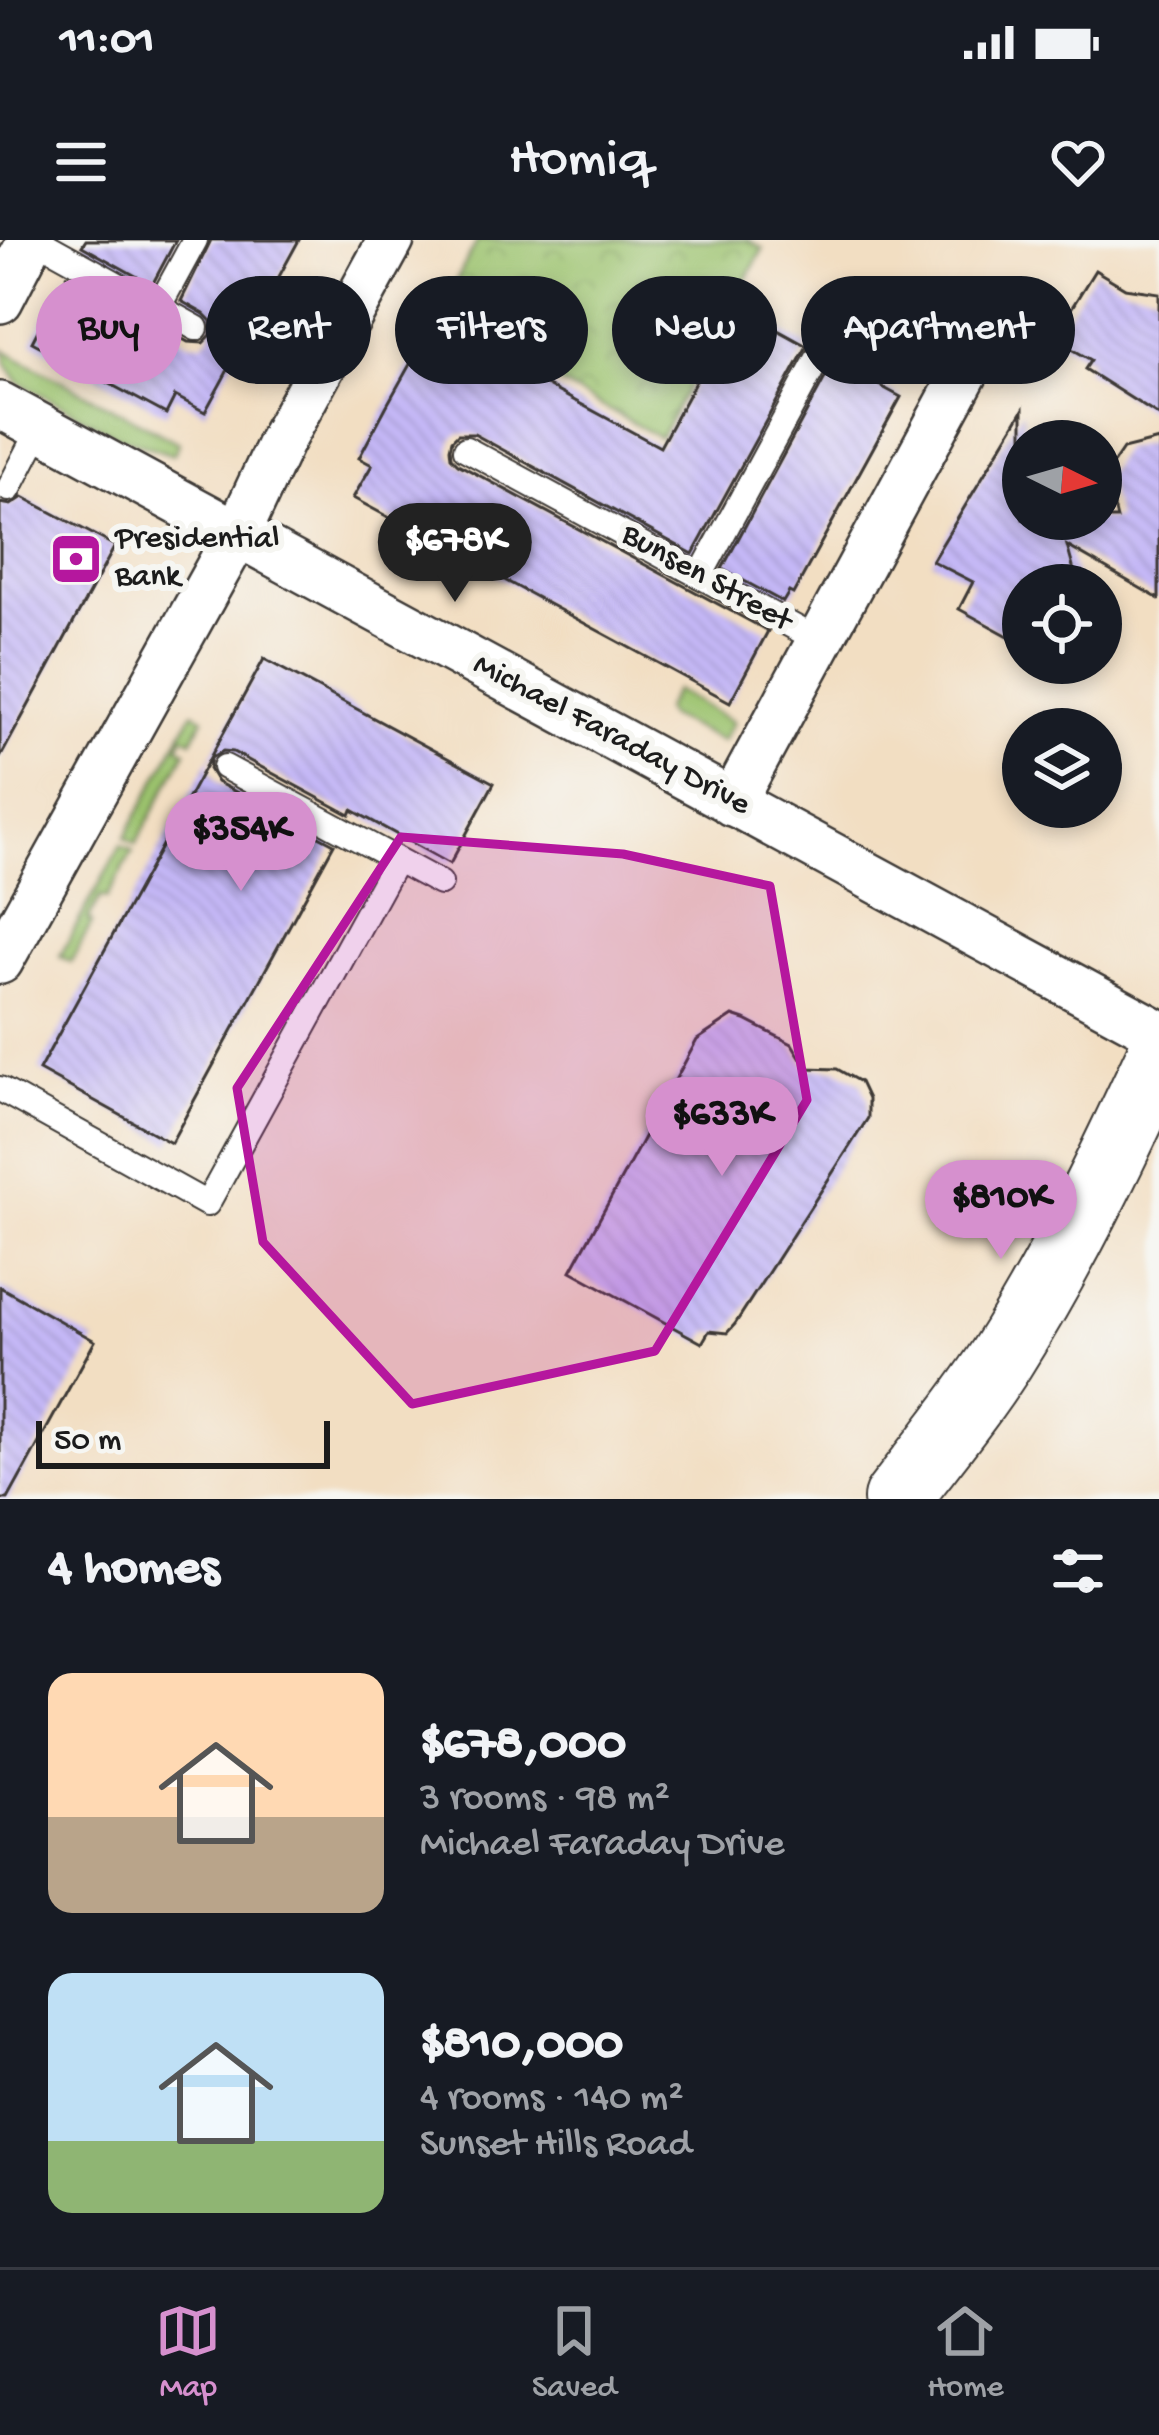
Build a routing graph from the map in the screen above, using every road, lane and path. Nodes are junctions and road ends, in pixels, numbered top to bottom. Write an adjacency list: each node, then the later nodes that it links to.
1 (34, 240): 4 (lane); 6 (street)
2 (195, 240): 5 (lane)
3 (391, 240): 15 (street)
4 (100, 276)
5 (175, 276)
6 (0, 300)
7 (182, 321): 8 (lane)
8 (196, 328)
9 (804, 384): 16 (lane)
10 (959, 384): 17 (street, Bunsen Street)
11 (0, 405): 12 (street, Michael Faraday Drive)
12 (41, 427): 14 (lane); 15 (street, Michael Faraday Drive)
13 (466, 449): 16 (lane, Bunsen Street)
14 (9, 489)
15 (238, 533): 19 (street, Michael Faraday Drive); 22 (street)
16 (700, 576): 17 (lane, Bunsen Street)
17 (820, 641): 19 (street, Bunsen Street)
18 (225, 767): 20 (lane)
19 (733, 802): 23 (street, Michael Faraday Drive)
20 (396, 860): 21 (lane); 25 (lane)
21 (440, 883)
22 (0, 962)
23 (1159, 1033)
24 (1159, 1058): 26 (main road)
25 (0, 1089)
26 (897, 1499)

